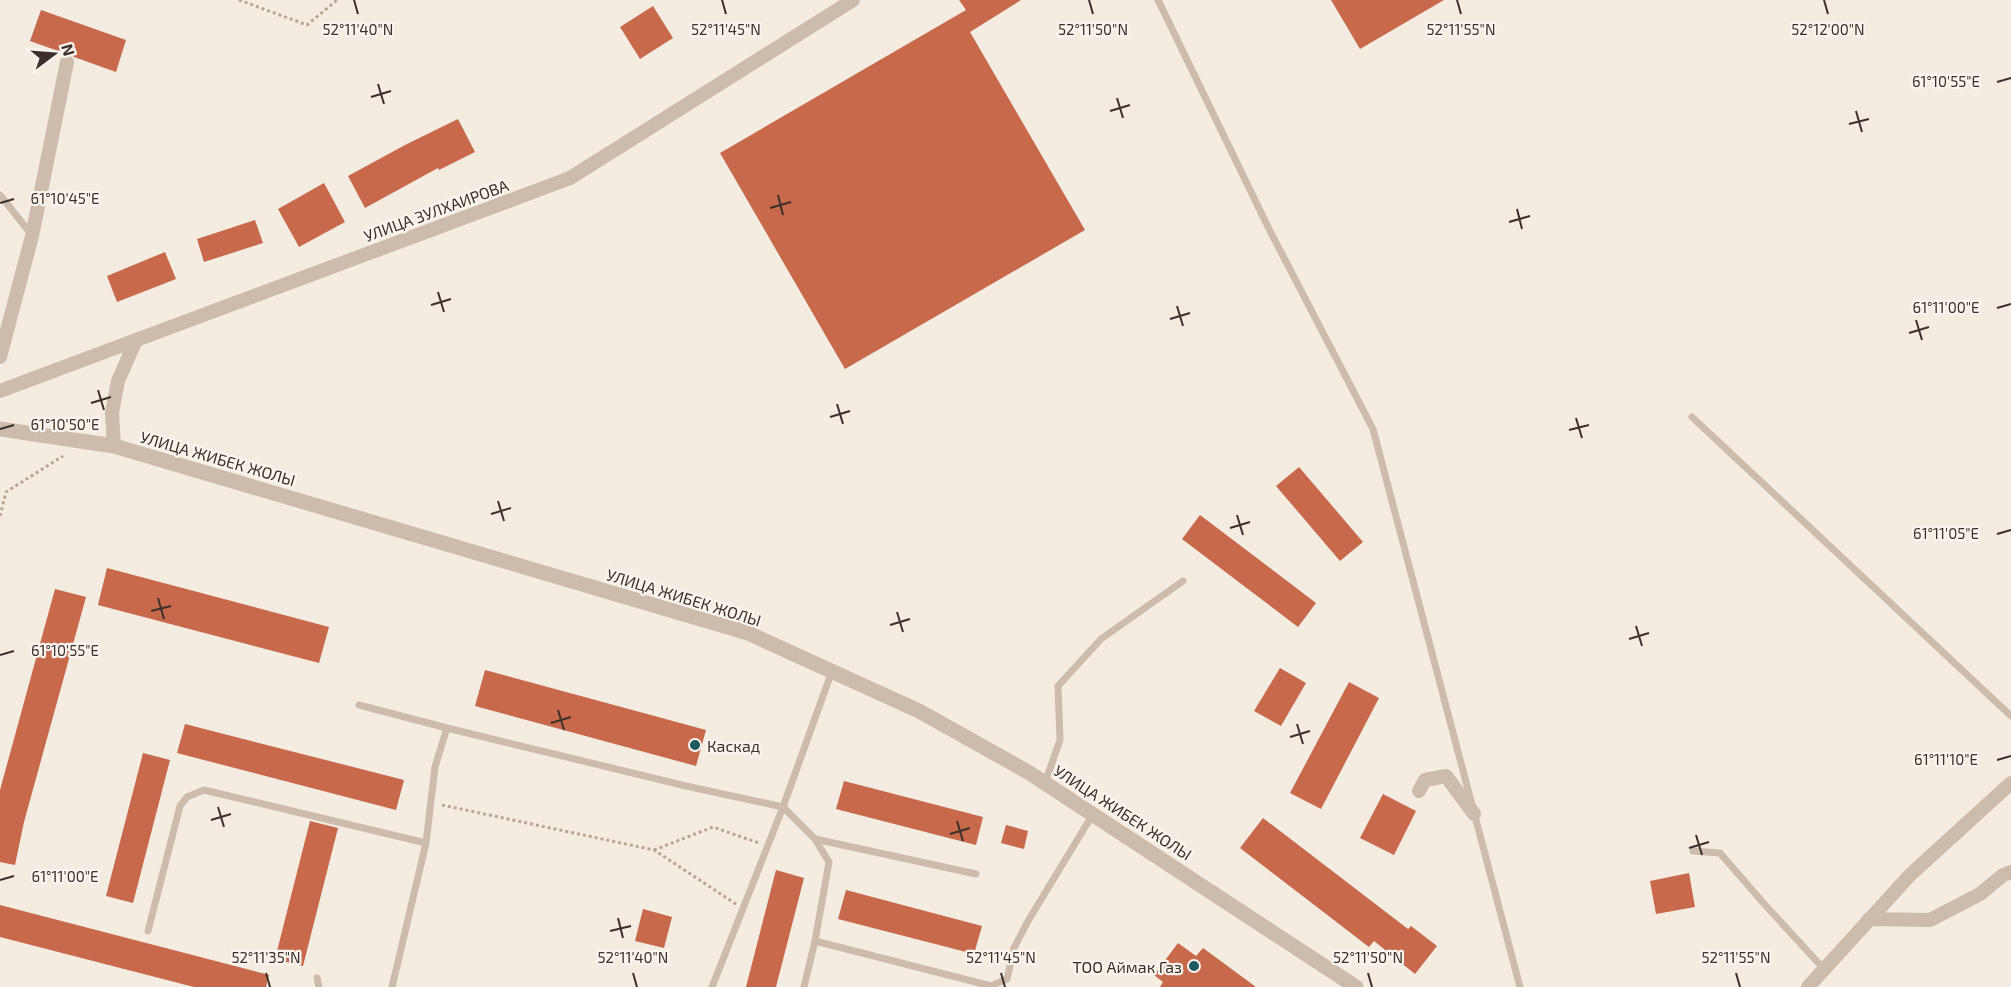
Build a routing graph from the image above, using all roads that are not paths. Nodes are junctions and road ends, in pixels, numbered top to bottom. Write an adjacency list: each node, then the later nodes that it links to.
1 (853, 0): 7 (street, УЛИЦА ЗУЛХАИРОВА)
2 (1158, 0): 23 (lane)
3 (67, 62): 5 (street)
4 (0, 195): 5 (lane)
5 (32, 236): 6 (street)
6 (3, 336): 8 (street)
7 (136, 340): 9 (street, УЛИЦА ЗУЛХАИРОВА); 12 (street)
8 (0, 357)
9 (0, 391)
10 (1692, 417): 16 (lane)
11 (0, 429): 12 (street, УЛИЦА ЖИБЕК ЖОЛЫ)
12 (114, 446): 14 (street, УЛИЦА ЖИБЕК ЖОЛЫ)
13 (1183, 581): 18 (lane)
14 (832, 671): 18 (street, УЛИЦА ЖИБЕК ЖОЛЫ); 21 (lane)
15 (359, 705): 17 (lane)
16 (2011, 716)
17 (447, 728): 21 (lane); 25 (lane)
18 (1045, 783): 22 (street, УЛИЦА ЖИБЕК ЖОЛЫ)
19 (2011, 783): 29 (street)
20 (1419, 791): 23 (street)
21 (783, 807): 24 (lane); 36 (lane)
22 (1093, 814): 31 (lane); 38 (street, УЛИЦА ЖИБЕК ЖОЛЫ)
23 (1474, 814): 39 (lane)
24 (815, 839): 28 (lane); 31 (lane)
25 (426, 843): 30 (lane); 35 (lane)
26 (1693, 851): 32 (lane)
27 (2011, 872): 29 (street)
28 (976, 874)
29 (1869, 920): 32 (street)
30 (148, 932)
31 (815, 940): 37 (lane)
32 (1824, 969): 40 (street)
33 (317, 978): 34 (lane)
34 (319, 987)
35 (392, 987)
36 (712, 987)
37 (804, 987)
38 (1356, 987)
39 (1520, 987)
40 (1808, 987)

